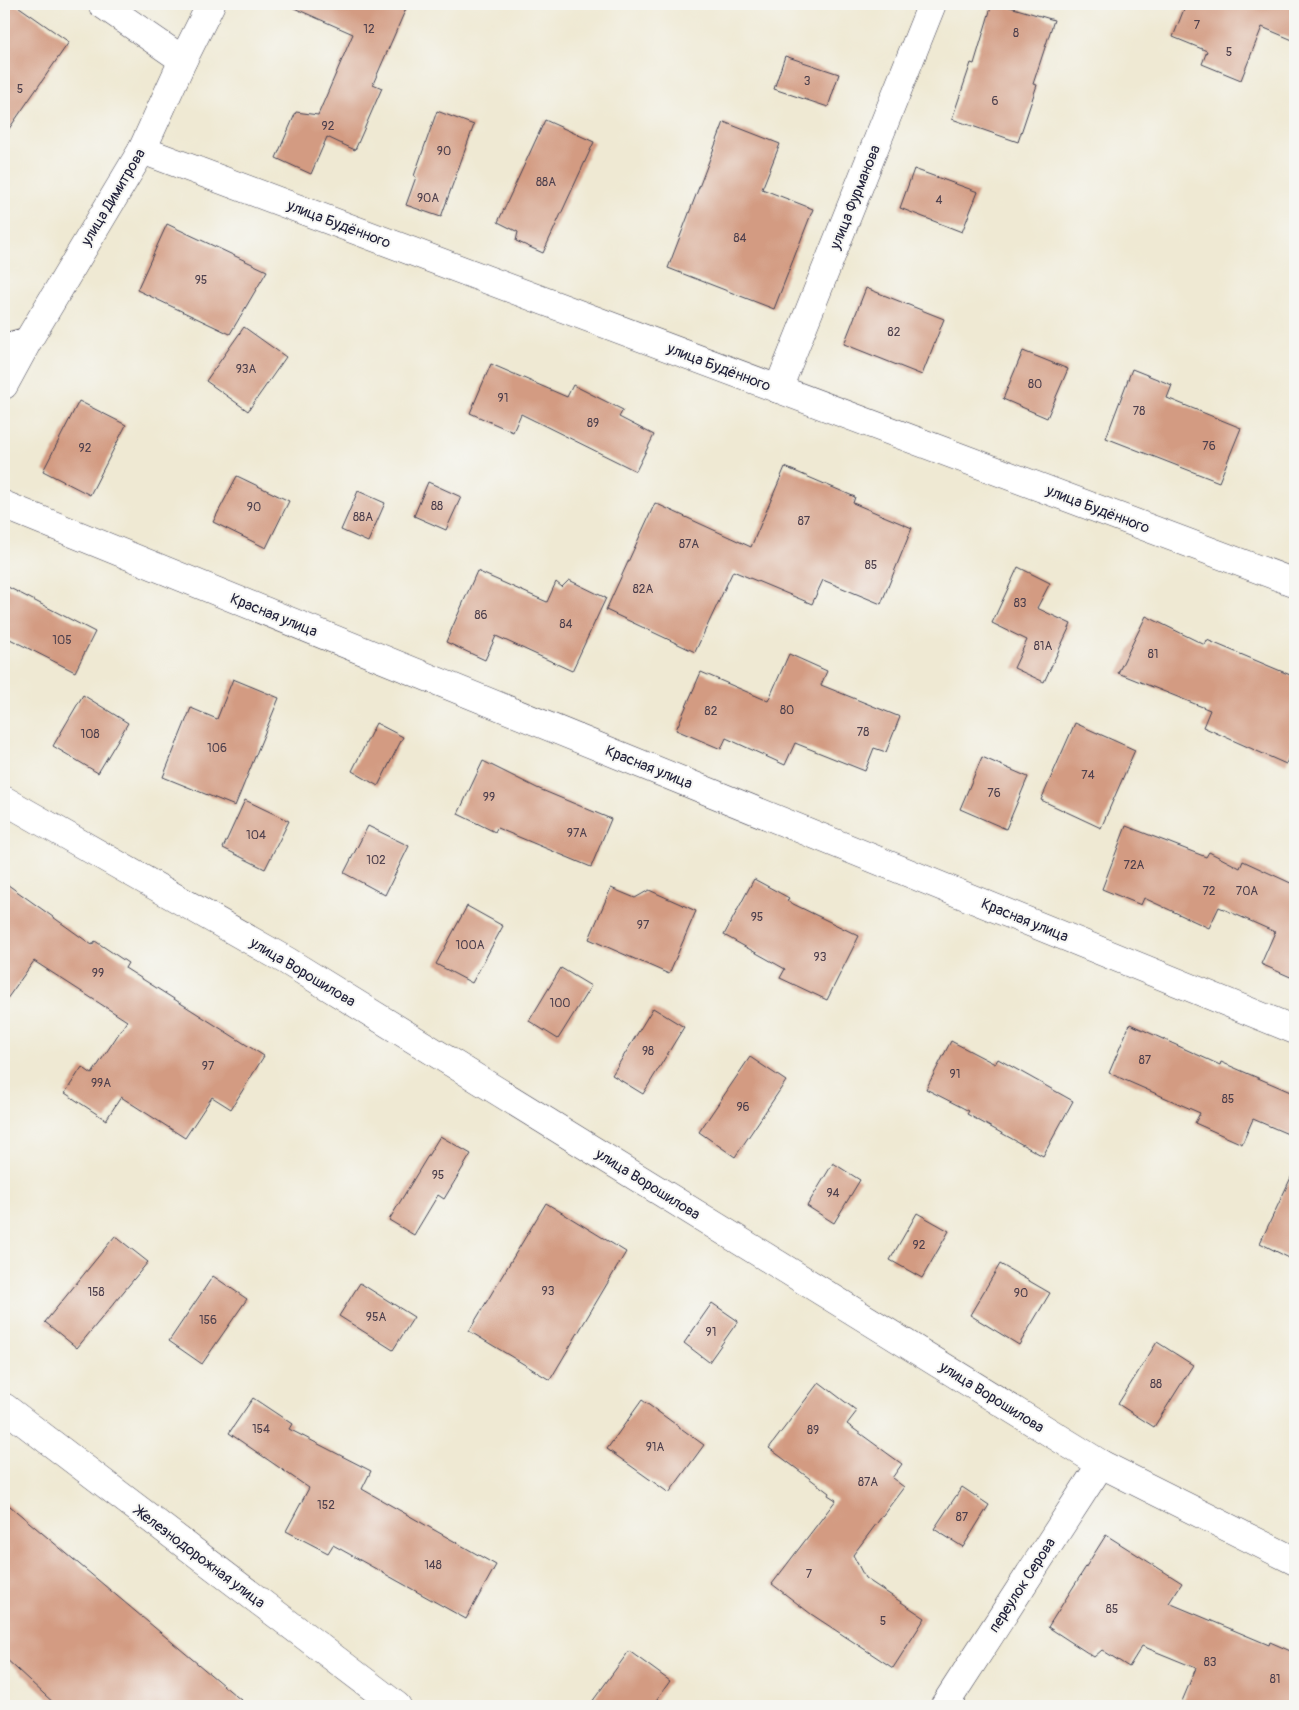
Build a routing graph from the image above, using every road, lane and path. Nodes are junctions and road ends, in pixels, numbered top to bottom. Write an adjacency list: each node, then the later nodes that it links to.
1 (102, 4): 4 (street)
2 (212, 4): 4 (street, улица Димитрова)
3 (932, 4): 8 (street, улица Фурманова)
4 (183, 60): 5 (street, улица Димитрова)
5 (142, 150): 6 (street, улица Димитрова); 8 (street, улица Будённого)
6 (16, 342): 7 (street, улица Димитрова)
7 (4, 384)
8 (778, 389): 10 (street, улица Будённого)
9 (4, 505): 12 (street, Красная улица)
10 (1295, 584)
11 (4, 800): 14 (street, улица Ворошилова)
12 (1295, 1030)
13 (4, 1407): 16 (street, Железнодорожная улица)
14 (1101, 1464): 15 (street, улица Ворошилова); 17 (street, переулок Серова)
15 (1295, 1561)
16 (397, 1706)
17 (944, 1706)

